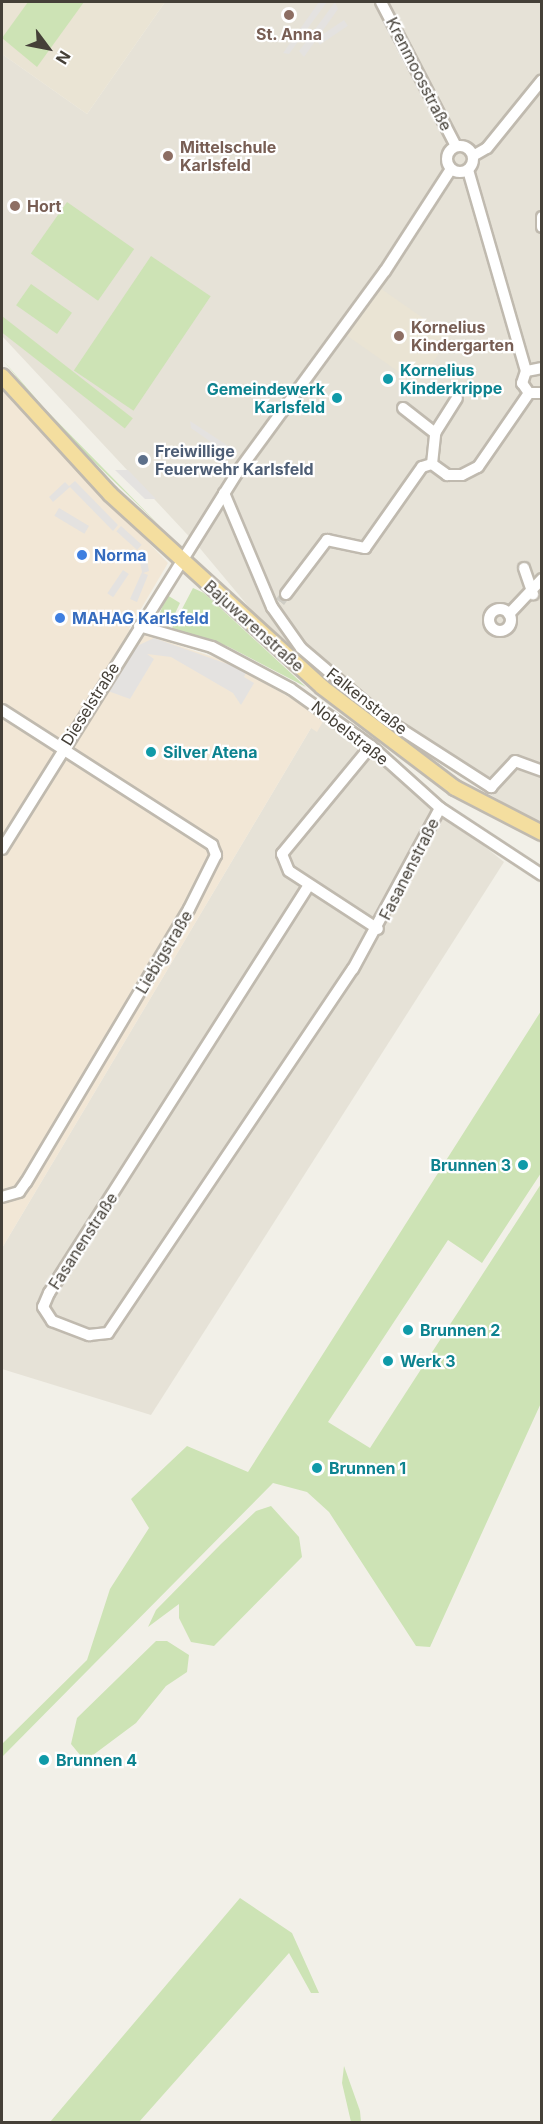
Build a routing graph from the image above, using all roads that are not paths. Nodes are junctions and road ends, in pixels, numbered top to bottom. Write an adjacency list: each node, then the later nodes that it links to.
1 (381, 2): 3 (street, Krenmoosstraße)
2 (542, 80): 4 (street)
3 (456, 146): 4 (street); 5 (street)
4 (473, 156): 6 (street)
5 (450, 169): 6 (street); 18 (street)
6 (468, 170): 10 (street)
7 (542, 217): 8 (street)
8 (542, 227)
9 (542, 368): 10 (street)
10 (526, 371): 12 (street)
11 (2, 376): 19 (main road, Bajuwarenstraße)
12 (529, 393): 13 (street); 17 (street)
13 (542, 393)
14 (457, 398): 16 (street)
15 (403, 408): 16 (street)
16 (435, 433): 17 (street)
17 (432, 464): 23 (street)
18 (224, 493): 19 (street); 23 (street, Falkenstraße)
19 (181, 561): 25 (street, Dieselstraße); 31 (main road, Bajuwarenstraße)
20 (524, 568): 22 (street)
21 (542, 579): 22 (street)
22 (533, 594): 24 (street)
23 (279, 601): 29 (street, Falkenstraße)
24 (509, 614)
25 (139, 626): 27 (street, Nobelstraße); 28 (street, Dieselstraße)
26 (2, 710): 28 (street)
27 (371, 746): 30 (street, Nobelstraße); 34 (street, Fasanenstraße)
28 (62, 750): 32 (street, Dieselstraße); 36 (street, Liebigstraße)
29 (542, 771)
30 (440, 808): 33 (street, Nobelstraße); 35 (street, Fasanenstraße)
31 (542, 833)
32 (2, 849)
33 (542, 875)
34 (309, 885): 35 (street, Fasanenstraße); 35 (street, Fasanenstraße)
35 (378, 929)
36 (2, 1197)

